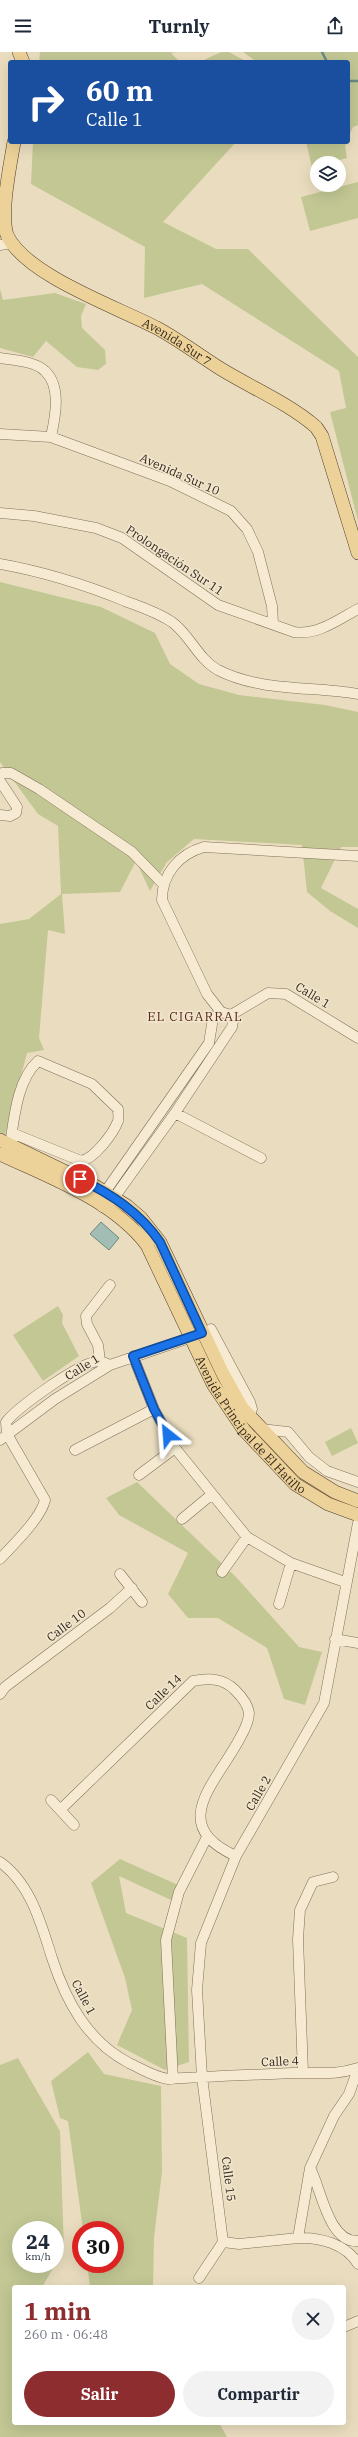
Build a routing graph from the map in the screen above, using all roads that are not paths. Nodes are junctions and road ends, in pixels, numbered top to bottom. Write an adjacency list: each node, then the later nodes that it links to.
1 (14, 144): 2 (main road, Avenida Sur 7)
2 (6, 244): 7 (main road, Avenida Sur 7)
3 (0, 358): 5 (street)
4 (0, 434): 5 (street, Avenida Sur 10)
5 (51, 438): 10 (street, Avenida Sur 10)
6 (0, 513): 10 (street, Prolongación Sur 11)
7 (358, 553)
8 (0, 564): 11 (street)
9 (355, 610): 10 (street, Prolongación Sur 11)
10 (273, 623)
11 (358, 694)
12 (0, 776): 16 (street)
13 (0, 781): 14 (street)
14 (0, 815)
15 (358, 856): 16 (street)
16 (163, 884): 17 (street)
17 (226, 1013): 18 (street, Calle 1); 19 (street); 19 (street)
18 (358, 1038)
19 (213, 1046): 20 (street); 23 (street)
20 (175, 1113): 22 (street); 23 (street)
21 (5, 1143): 21 (street); 23 (main road, Avenida Principal de El Hatillo); 24 (main road, Avenida Principal de El Hatillo)
22 (261, 1158)
23 (109, 1195): 24 (street); 26 (main road, Avenida Principal de El Hatillo)
24 (102, 1207): 27 (main road, Avenida Principal de El Hatillo)
25 (110, 1285): 29 (street)
26 (206, 1331): 27 (street, Calle 1); 32 (main road, Avenida Principal de El Hatillo)
27 (190, 1338): 28 (street, Calle 1); 40 (main road, Avenida Principal de El Hatillo)
28 (133, 1356): 30 (street, Calle 1); 31 (street)
29 (100, 1361): 30 (street); 33 (street)
30 (110, 1365): 33 (street, Calle 1)
31 (154, 1409): 34 (street); 35 (street)
32 (261, 1429): 37 (street); 39 (main road, Avenida Principal de El Hatillo)
33 (3, 1437): 44 (street)
34 (175, 1448): 36 (street); 38 (street)
35 (75, 1450)
36 (139, 1475)
37 (358, 1482)
38 (212, 1495): 41 (street); 43 (street)
39 (358, 1501)
40 (358, 1515)
41 (182, 1519)
42 (358, 1524): 48 (street, Calle 2)
43 (247, 1537): 45 (street); 46 (street)
44 (0, 1559)
45 (291, 1563): 48 (street); 51 (street)
46 (222, 1572)
47 (120, 1574): 49 (street)
48 (345, 1582): 52 (street, Calle 2)
49 (132, 1588): 50 (street); 54 (street, Calle 10)
50 (142, 1602)
51 (279, 1604)
52 (335, 1639): 53 (street); 59 (street, Calle 2)
53 (358, 1643)
54 (2, 1689)
55 (51, 1800): 56 (street)
56 (60, 1810): 57 (street); 58 (street, Calle 14)
57 (74, 1825)
58 (206, 1837): 59 (street); 65 (street)
59 (236, 1856): 64 (street, Calle 2)
60 (0, 1862): 65 (street, Calle 1)
61 (333, 1877): 63 (street)
62 (358, 2068): 63 (street, Calle 4); 66 (street)
63 (303, 2073): 64 (street, Calle 4)
64 (202, 2077): 65 (street, Calle 1); 69 (street, Calle 15)
65 (172, 2079)
66 (310, 2168): 67 (street); 68 (street)
67 (298, 2238): 69 (street); 70 (street)
68 (358, 2241)
69 (223, 2242): 71 (street)
70 (358, 2264)
71 (199, 2278)
72 (358, 2321): 73 (street)
73 (346, 2327)

